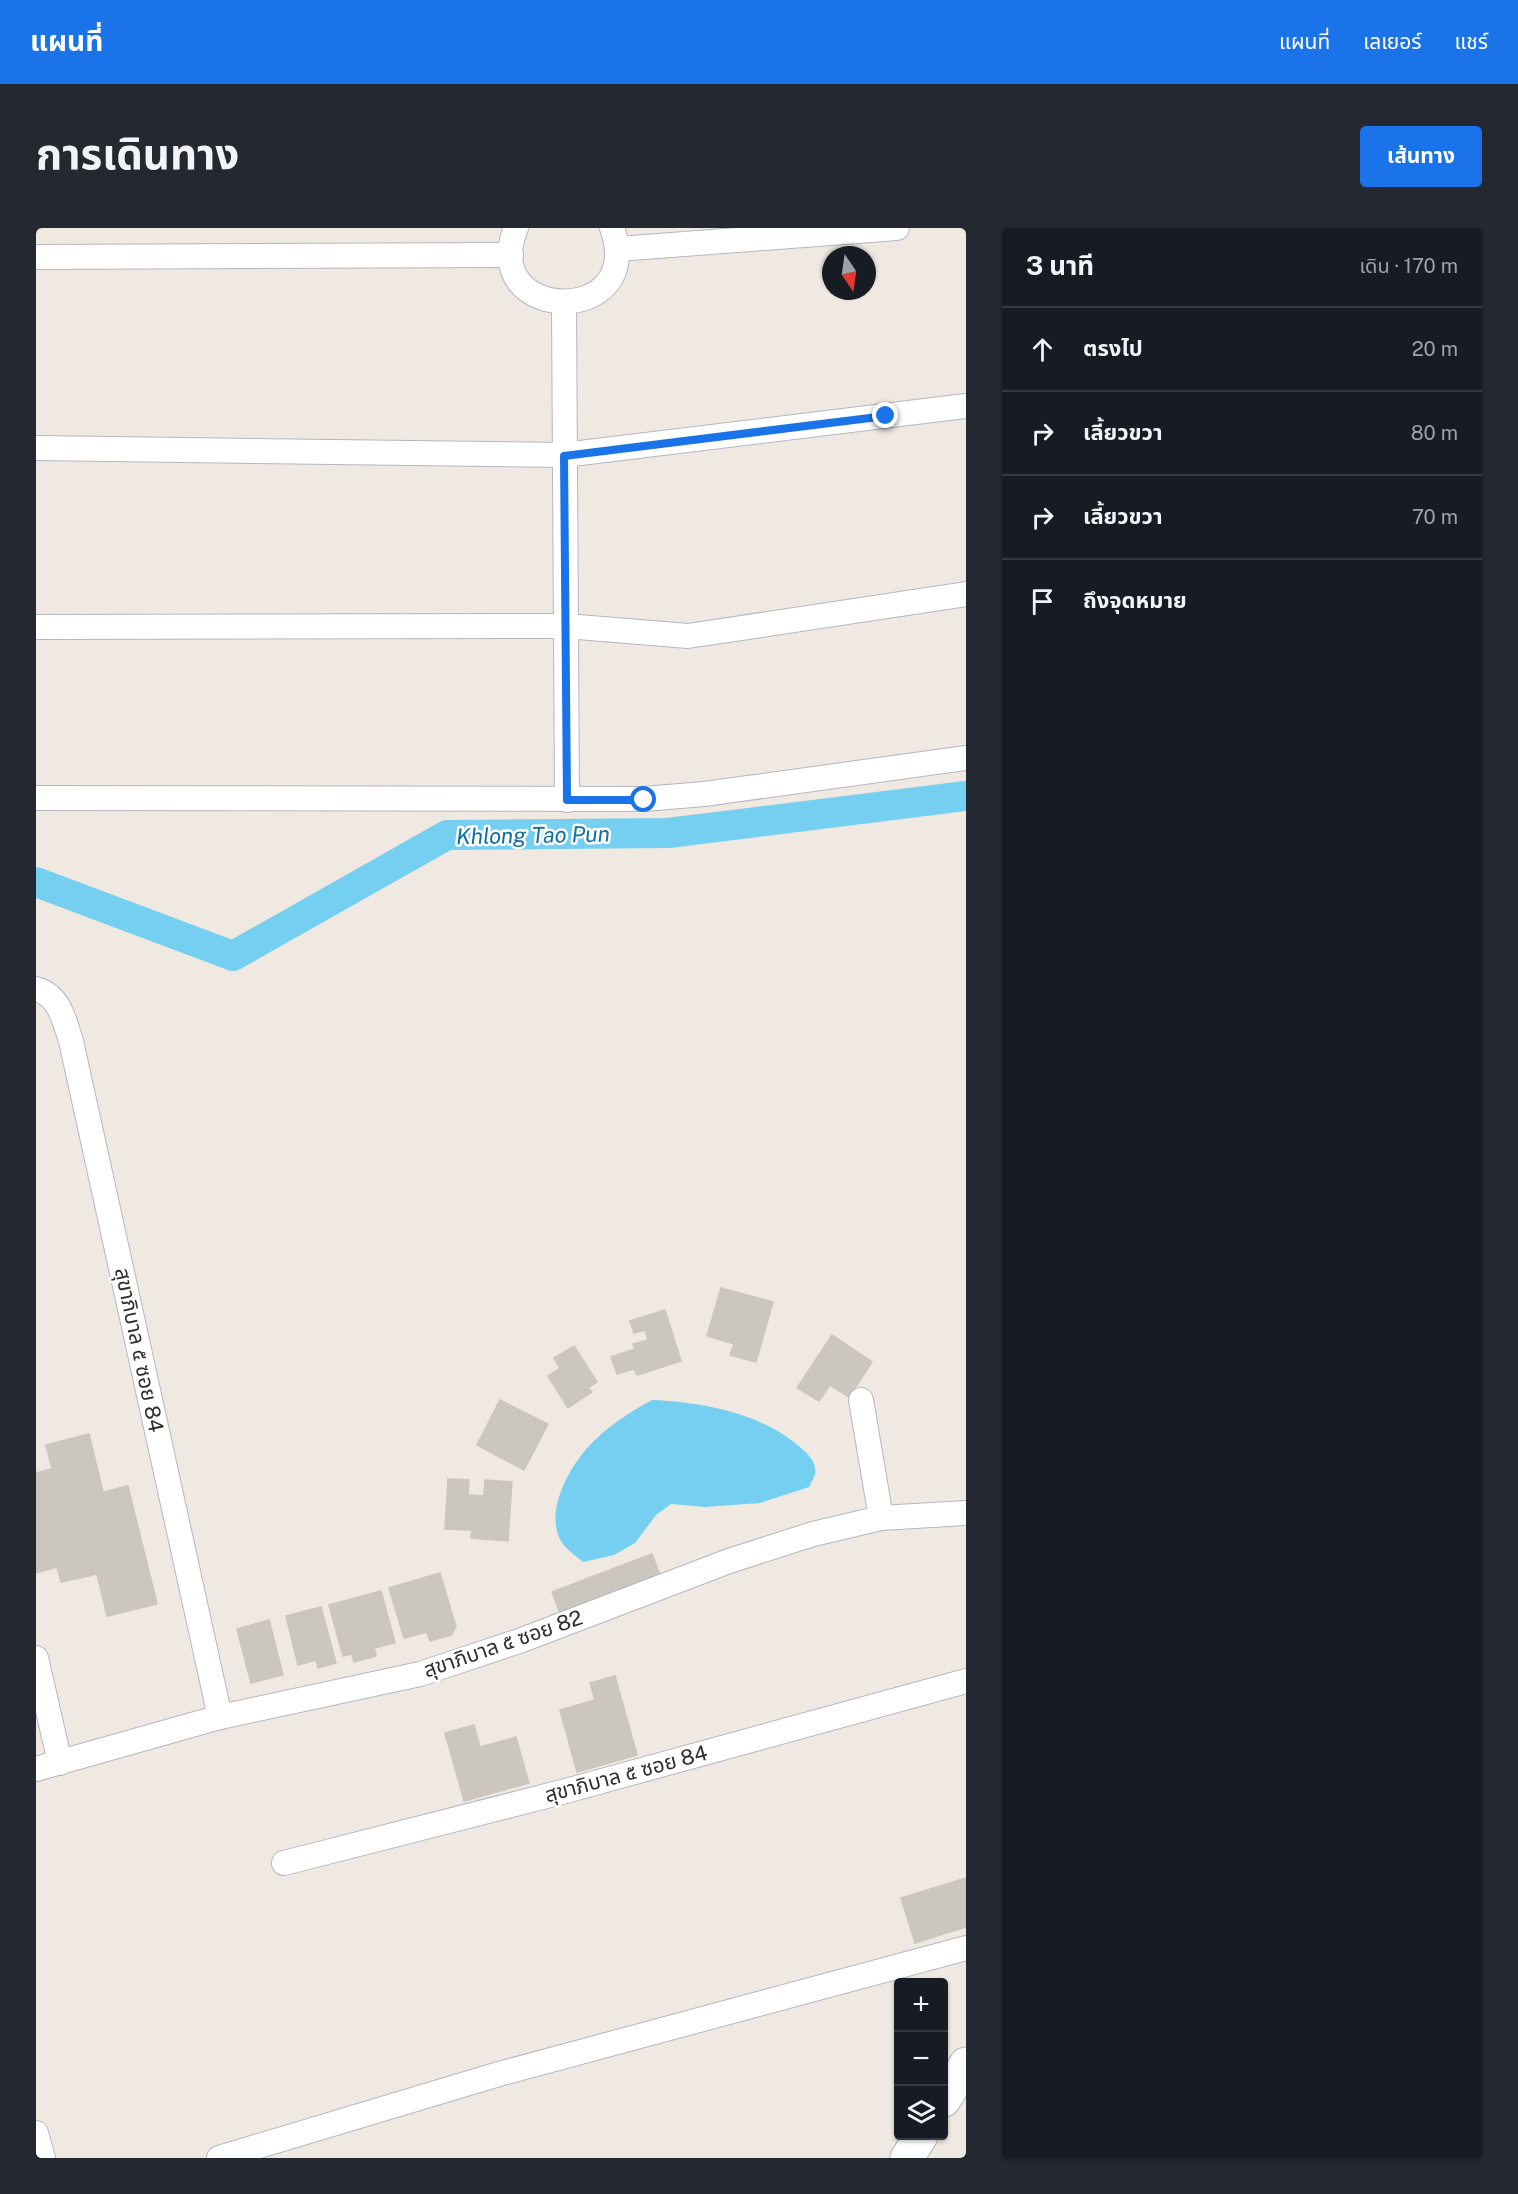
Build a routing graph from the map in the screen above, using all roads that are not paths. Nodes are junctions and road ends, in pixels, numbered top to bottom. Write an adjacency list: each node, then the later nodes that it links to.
1 (516, 228): 4 (street)
2 (897, 228): 3 (street)
3 (615, 238): 6 (street)
4 (511, 255): 5 (street); 6 (street)
5 (36, 257)
6 (564, 303): 9 (street)
7 (966, 406): 9 (street)
8 (36, 448): 9 (street)
9 (564, 456): 11 (street)
10 (966, 594): 11 (street)
11 (566, 626): 12 (street); 15 (street)
12 (36, 627)
13 (966, 758): 15 (street)
14 (36, 798): 15 (street)
15 (567, 800)
16 (40, 990): 22 (street, สุขาภิบาล ๕ ซอย 84)
17 (861, 1400): 19 (street)
18 (966, 1514): 19 (street, สุขาภิบาล ๕ ซอย 82)
19 (881, 1518): 22 (street, สุขาภิบาล ๕ ซอย 82)
20 (36, 1658): 23 (street)
21 (966, 1681): 25 (street, สุขาภิบาล ๕ ซอย 84)
22 (220, 1717): 23 (street, สุขาภิบาล ๕ ซอย 82)
23 (60, 1763): 24 (street, สุขาภิบาล ๕ ซอย 82)
24 (36, 1769)
25 (284, 1863)
26 (966, 1948): 32 (street)
27 (966, 2064): 28 (main road)
28 (948, 2093)
29 (36, 2133): 31 (street)
30 (918, 2140): 33 (main road)
31 (44, 2158)
32 (219, 2158)
33 (907, 2158)

